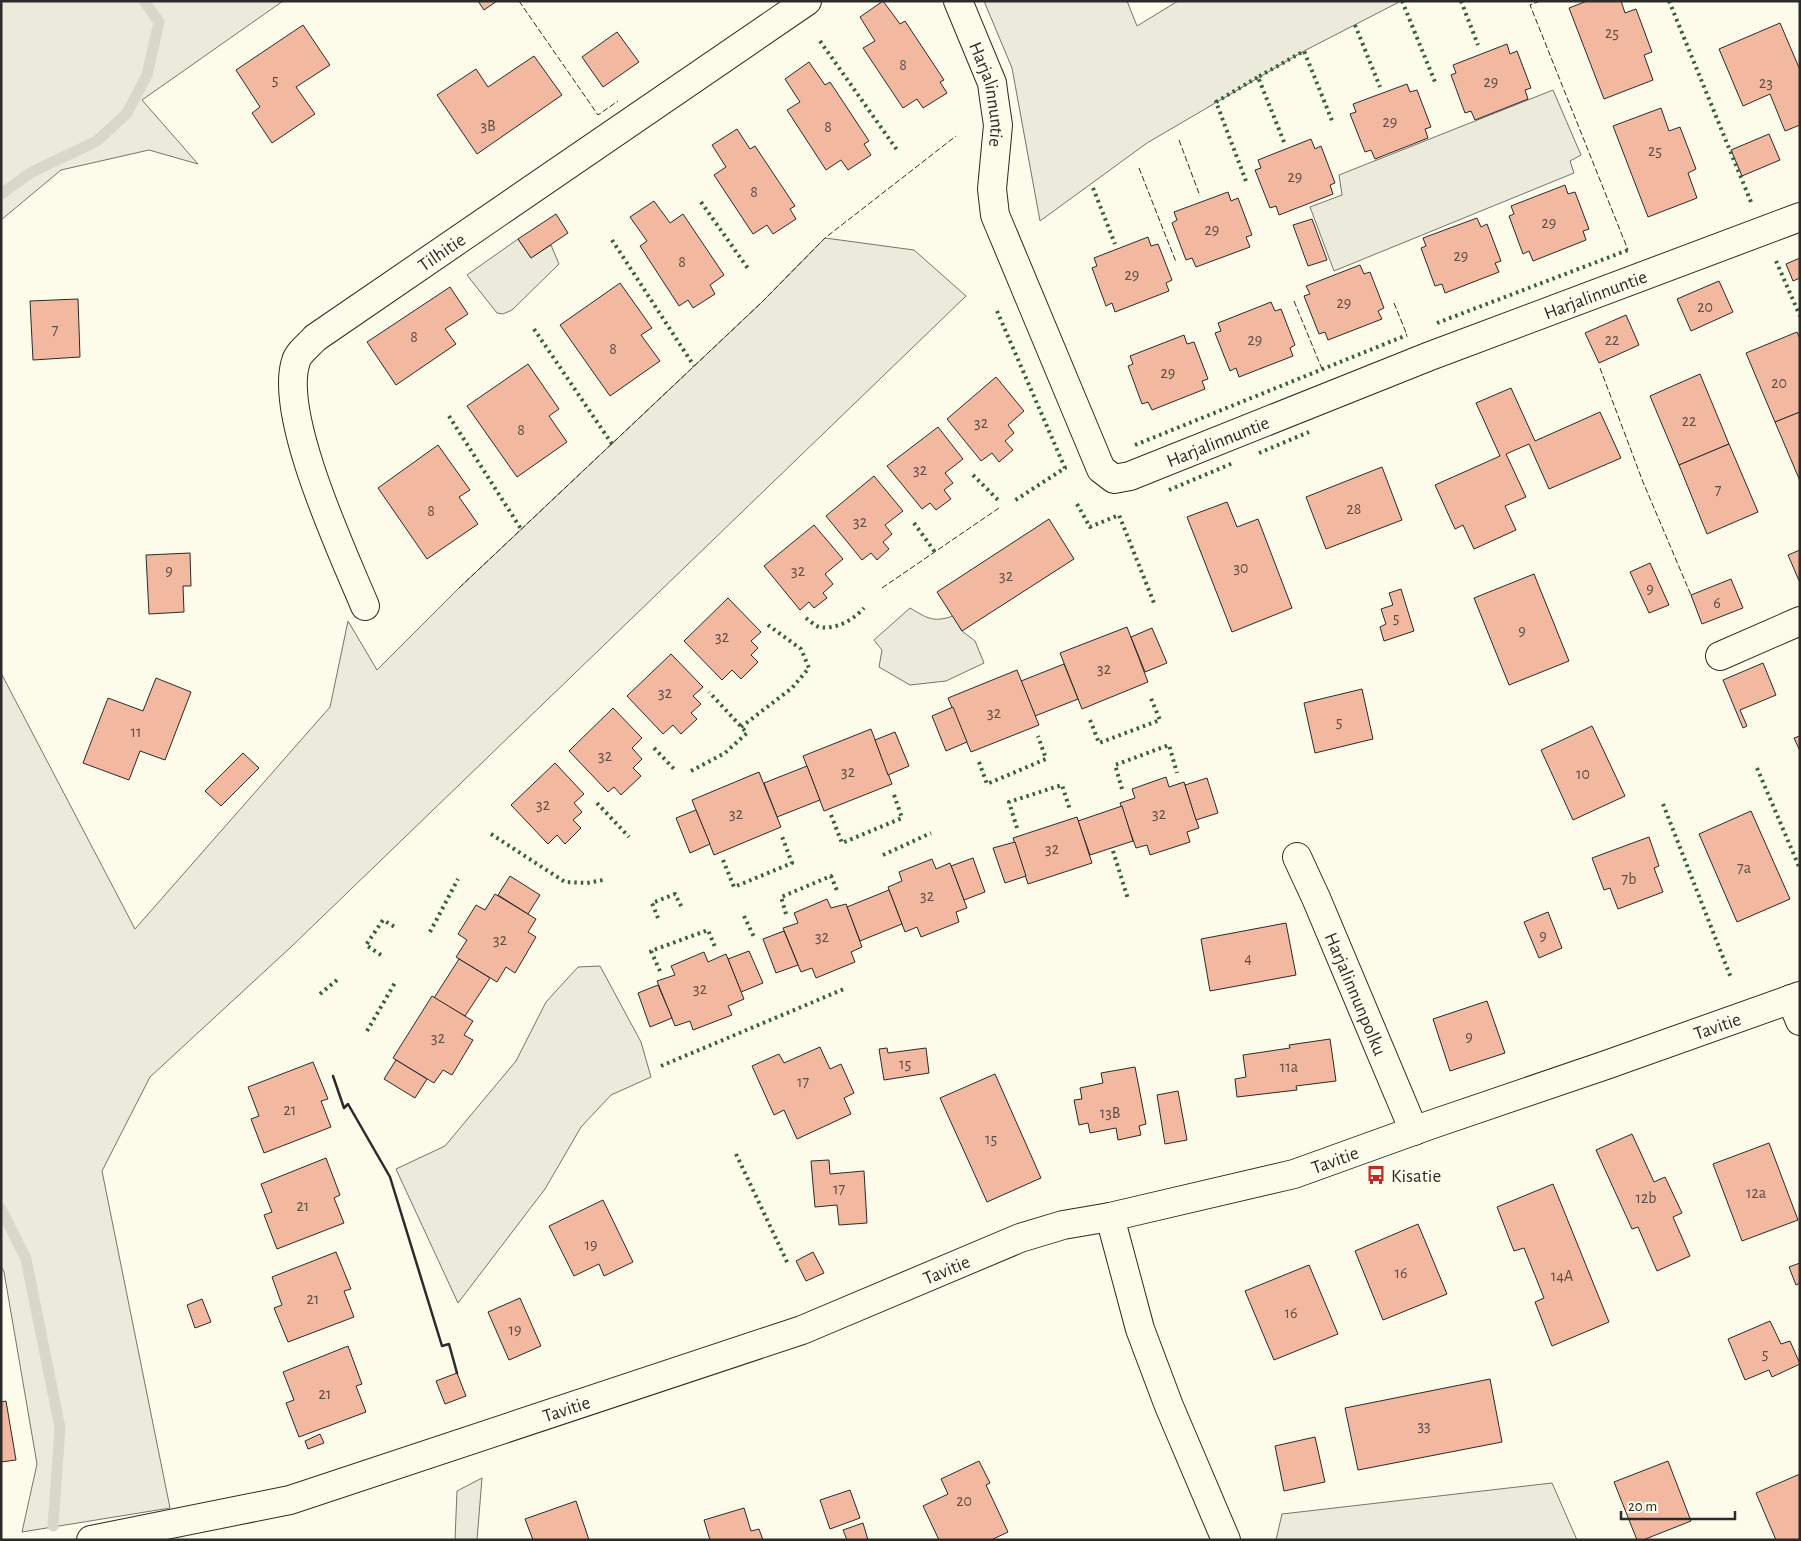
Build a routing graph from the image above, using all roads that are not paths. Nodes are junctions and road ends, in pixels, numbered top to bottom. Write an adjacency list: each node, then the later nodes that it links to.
1 (807, 1): 4 (street, Tilhitie)
2 (958, 1): 3 (street, Harjalinnuntie)
3 (1800, 217)
4 (365, 606)
5 (1800, 621): 6 (street)
6 (1720, 656)
7 (1297, 857): 9 (street, Harjalinnunpolku)
8 (1797, 1006): 9 (street, Tavitie)
9 (1414, 1130): 10 (street, Tavitie)
10 (1110, 1217): 11 (street, Tavitie); 12 (street)
11 (91, 1540)
12 (1226, 1540)

